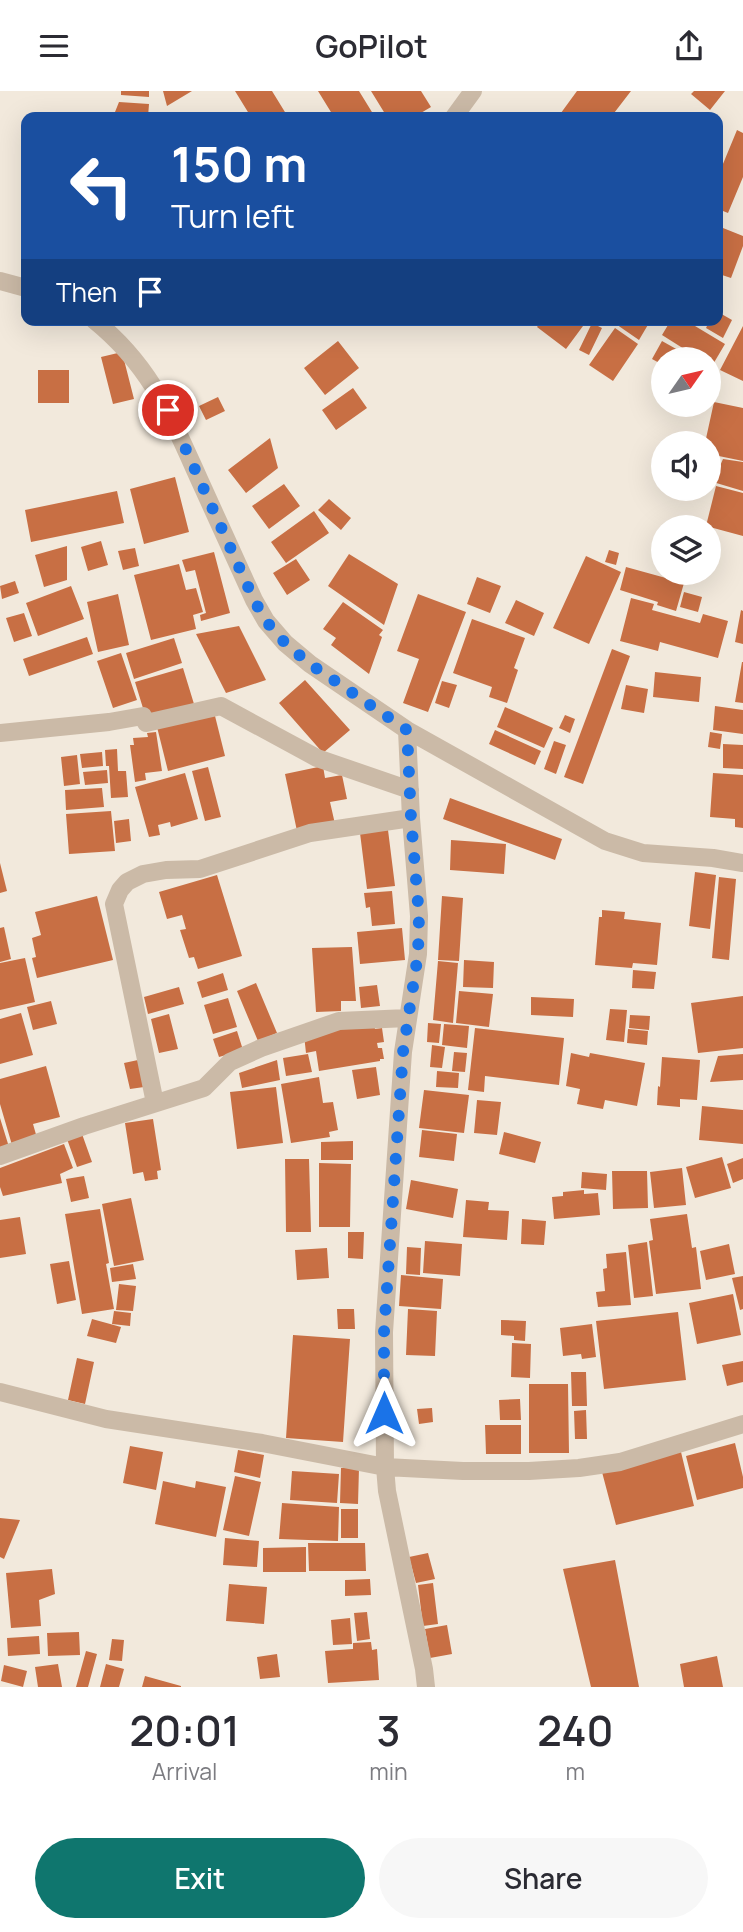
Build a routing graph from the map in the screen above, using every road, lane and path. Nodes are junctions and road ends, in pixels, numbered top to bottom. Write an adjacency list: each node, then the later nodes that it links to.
1 (473, 91): 2 (street)
2 (458, 112)
3 (0, 281): 4 (street)
4 (21, 287)
5 (101, 326): 6 (street)
6 (407, 730): 8 (street); 10 (street)
7 (0, 733): 8 (street)
8 (410, 790): 9 (street)
9 (411, 818): 11 (street); 12 (street)
10 (743, 863)
11 (408, 1018): 12 (street); 16 (street)
12 (155, 1103): 13 (street)
13 (0, 1156)
14 (0, 1392): 16 (street)
15 (743, 1424): 16 (street)
16 (385, 1467): 17 (street)
17 (426, 1687)

